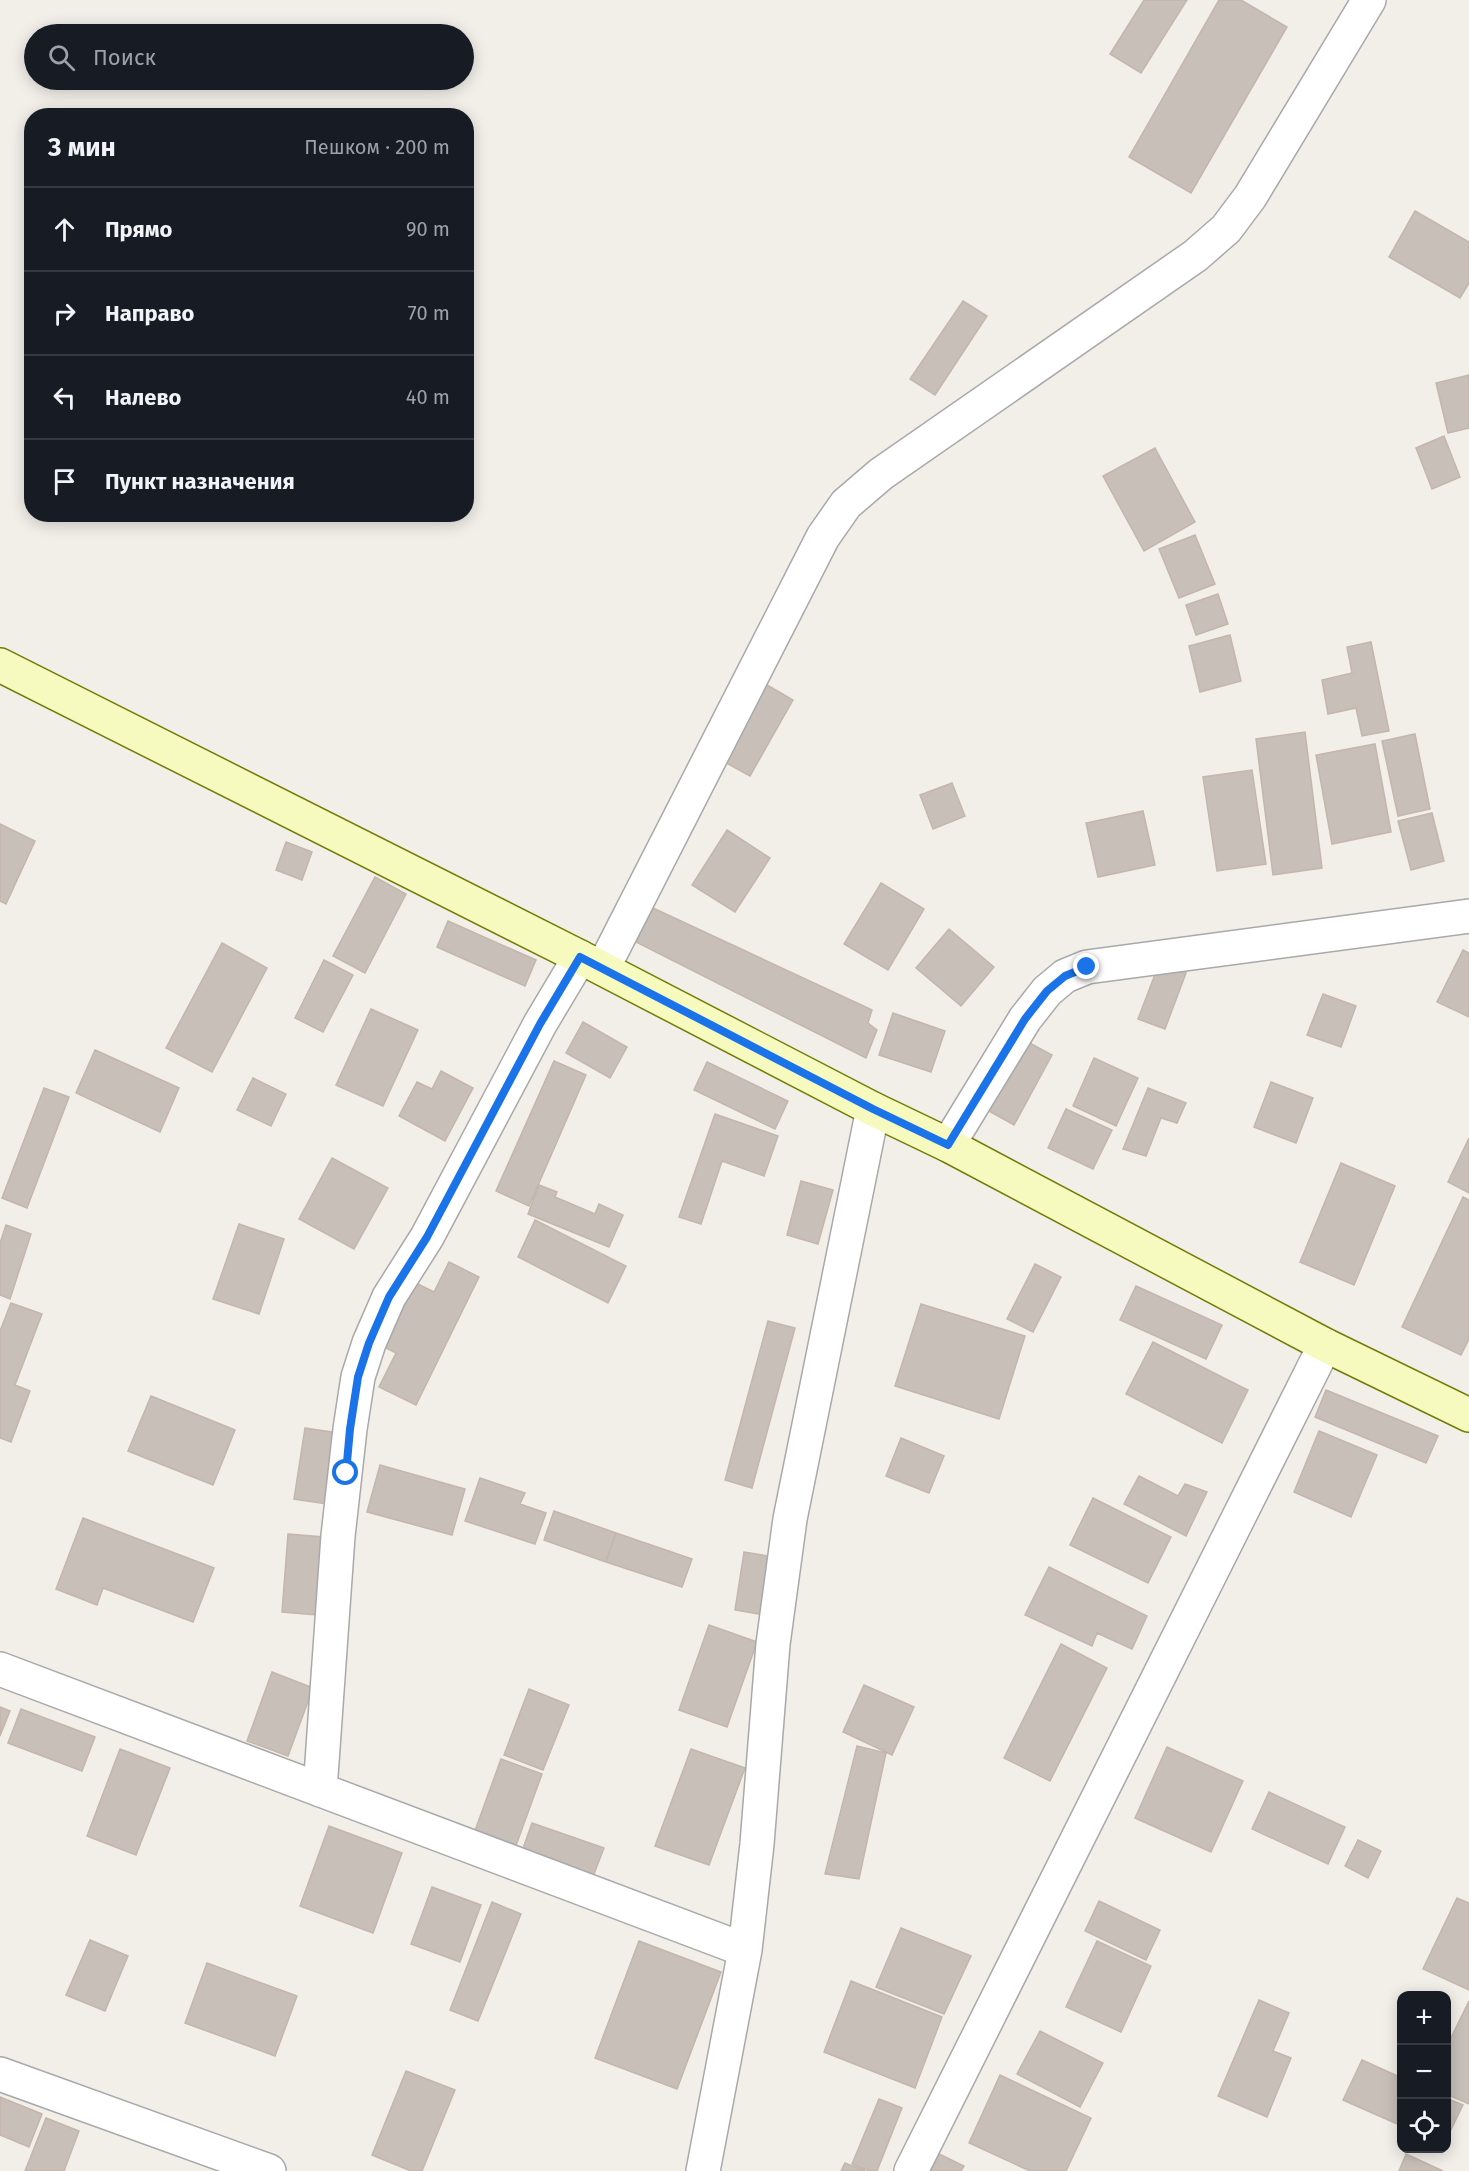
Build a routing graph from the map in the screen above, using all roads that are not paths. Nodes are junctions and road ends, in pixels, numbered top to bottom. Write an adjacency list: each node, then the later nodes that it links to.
1 (1369, 0): 4 (street)
2 (0, 665): 4 (street)
3 (1469, 916): 6 (street)
4 (592, 962): 5 (street); 10 (street)
5 (873, 1109): 6 (street); 11 (street)
6 (948, 1145): 7 (street)
7 (1325, 1345): 8 (street); 15 (street)
8 (1469, 1415)
9 (0, 1670): 10 (street)
10 (320, 1790): 11 (street)
11 (745, 1950): 14 (street)
12 (0, 2074): 13 (street)
13 (269, 2171)
14 (703, 2171)
15 (911, 2171)

